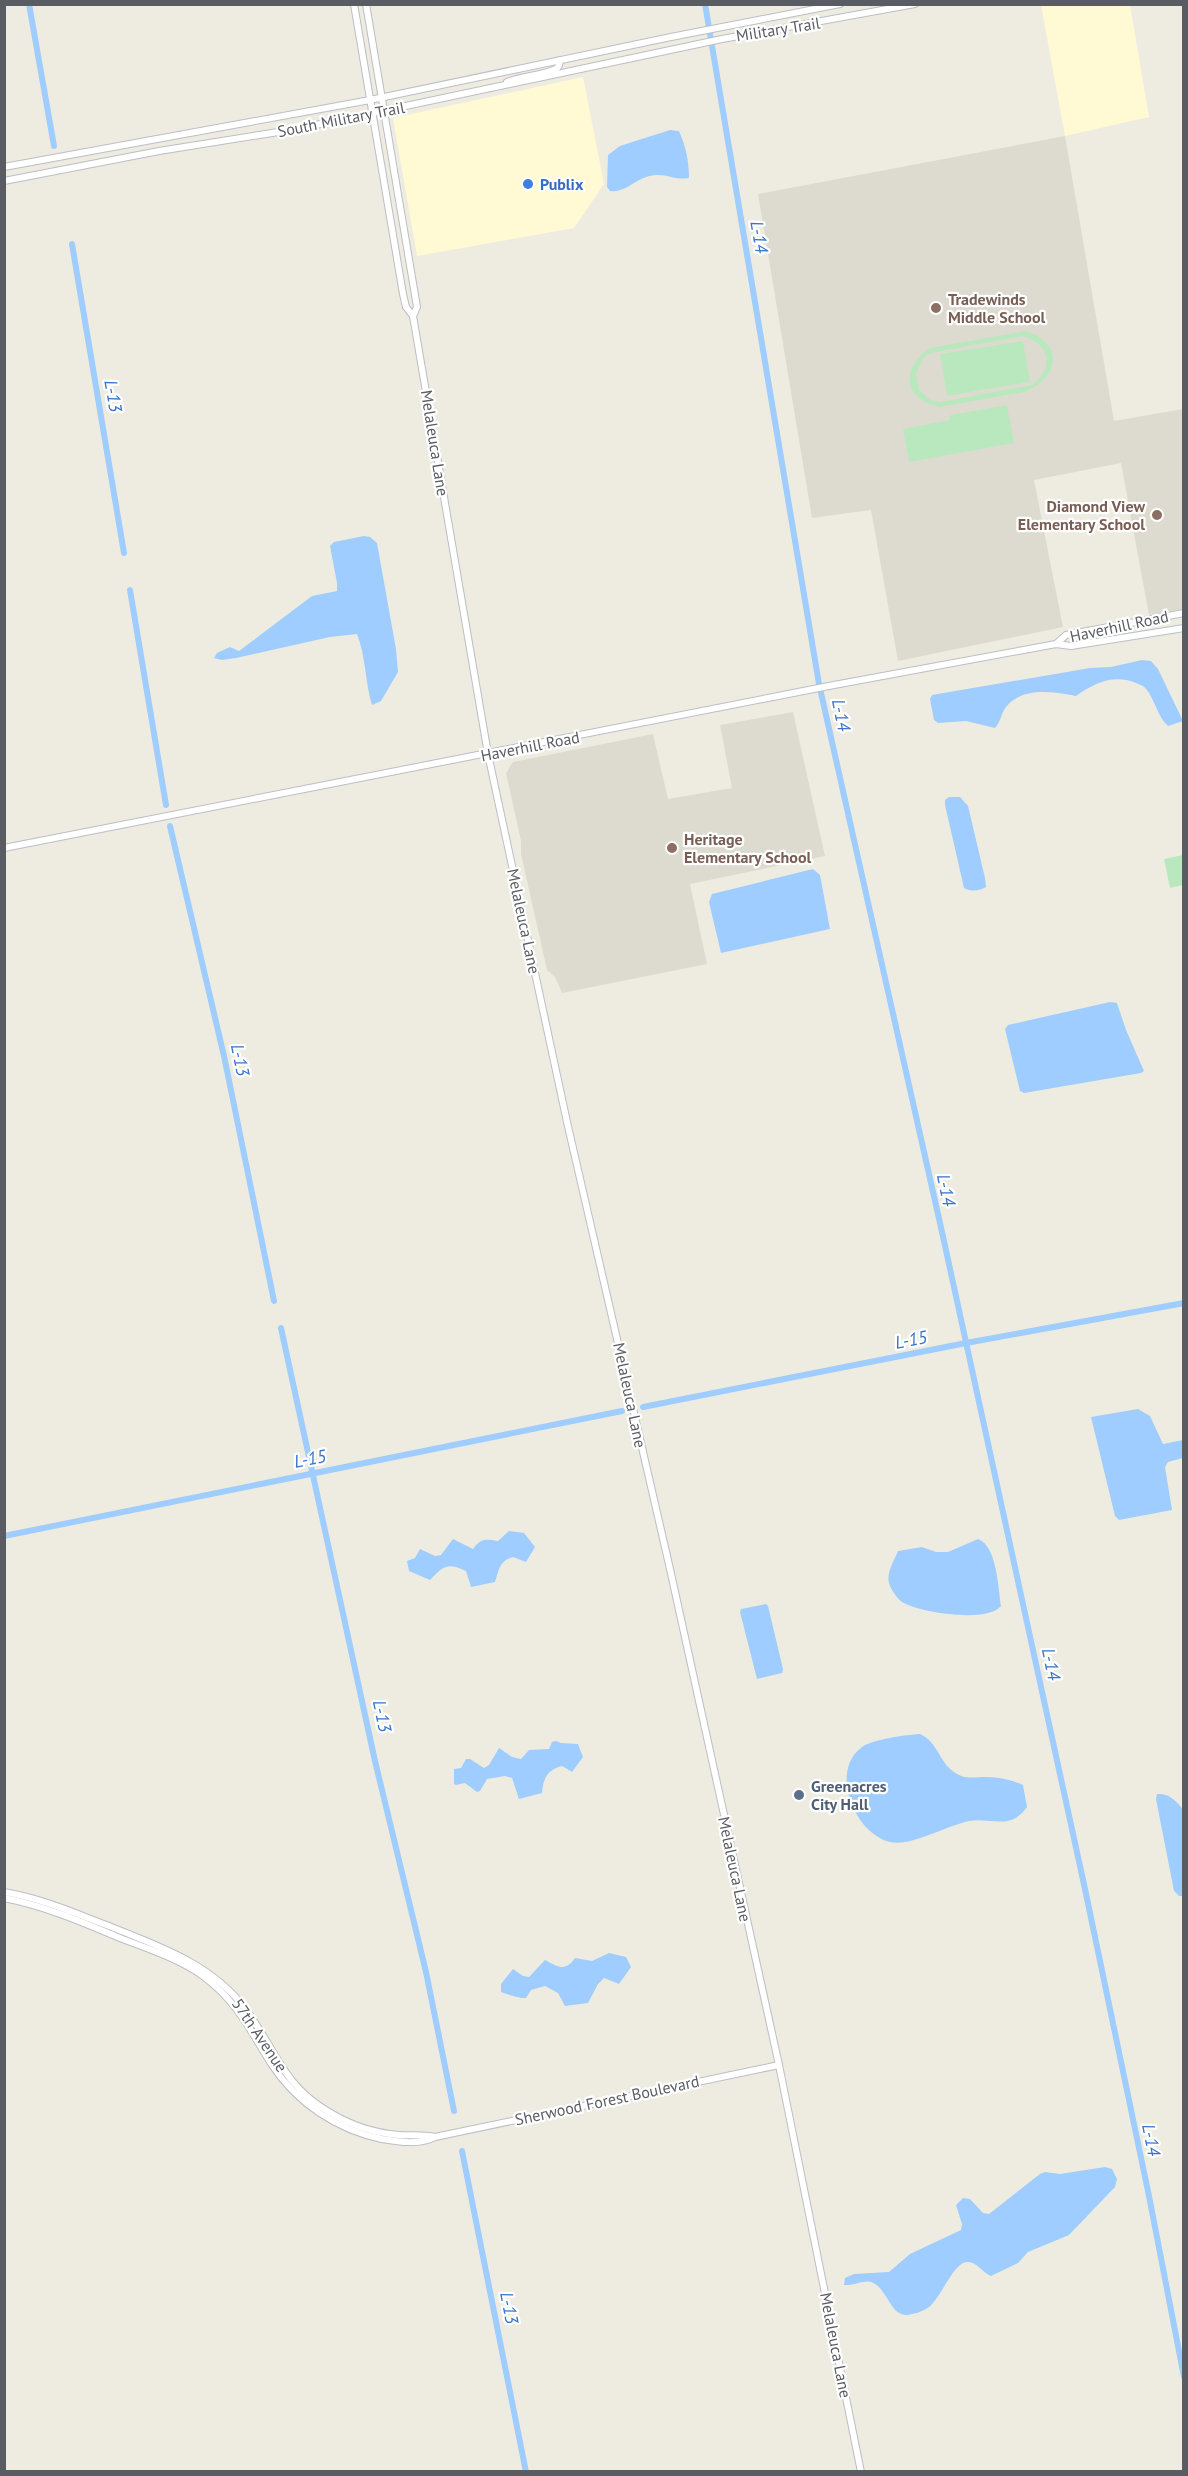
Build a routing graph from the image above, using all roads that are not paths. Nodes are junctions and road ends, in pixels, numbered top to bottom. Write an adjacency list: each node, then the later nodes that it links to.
1 (354, 4): 12 (street, Melaleuca Lane)
2 (366, 4): 11 (street, Melaleuca Lane)
3 (840, 4): 5 (street, Military Trail)
4 (915, 4): 6 (street, Military Trail)
5 (671, 37): 7 (street, South Military Trail)
6 (676, 48): 9 (street, South Military Trail)
7 (585, 55): 8 (street, South Military Trail); 9 (street)
8 (560, 60): 10 (street); 11 (street, South Military Trail)
9 (574, 70): 10 (street, South Military Trail)
10 (492, 88): 13 (street, South Military Trail)
11 (382, 97): 12 (street, South Military Trail); 13 (street, Melaleuca Lane)
12 (370, 100): 14 (street, Melaleuca Lane); 15 (street, South Military Trail)
13 (385, 111): 14 (street, South Military Trail); 17 (street, Melaleuca Lane)
14 (372, 114): 16 (street, South Military Trail); 17 (street, Melaleuca Lane)
15 (4, 167)
16 (4, 181)
17 (413, 316): 21 (street, Melaleuca Lane)
18 (1184, 613): 20 (street, Haverhill Road)
19 (1184, 628): 20 (street, Haverhill Road)
20 (1056, 644): 21 (street, Haverhill Road)
21 (488, 754): 22 (street, Haverhill Road); 25 (street, Melaleuca Lane)
22 (4, 848)
23 (4, 1892): 26 (street, 57th Avenue)
24 (4, 1898): 26 (street, 57th Avenue)
25 (779, 2065): 26 (street, Sherwood Forest Boulevard); 27 (street, Melaleuca Lane)
26 (435, 2137)
27 (861, 2472)

